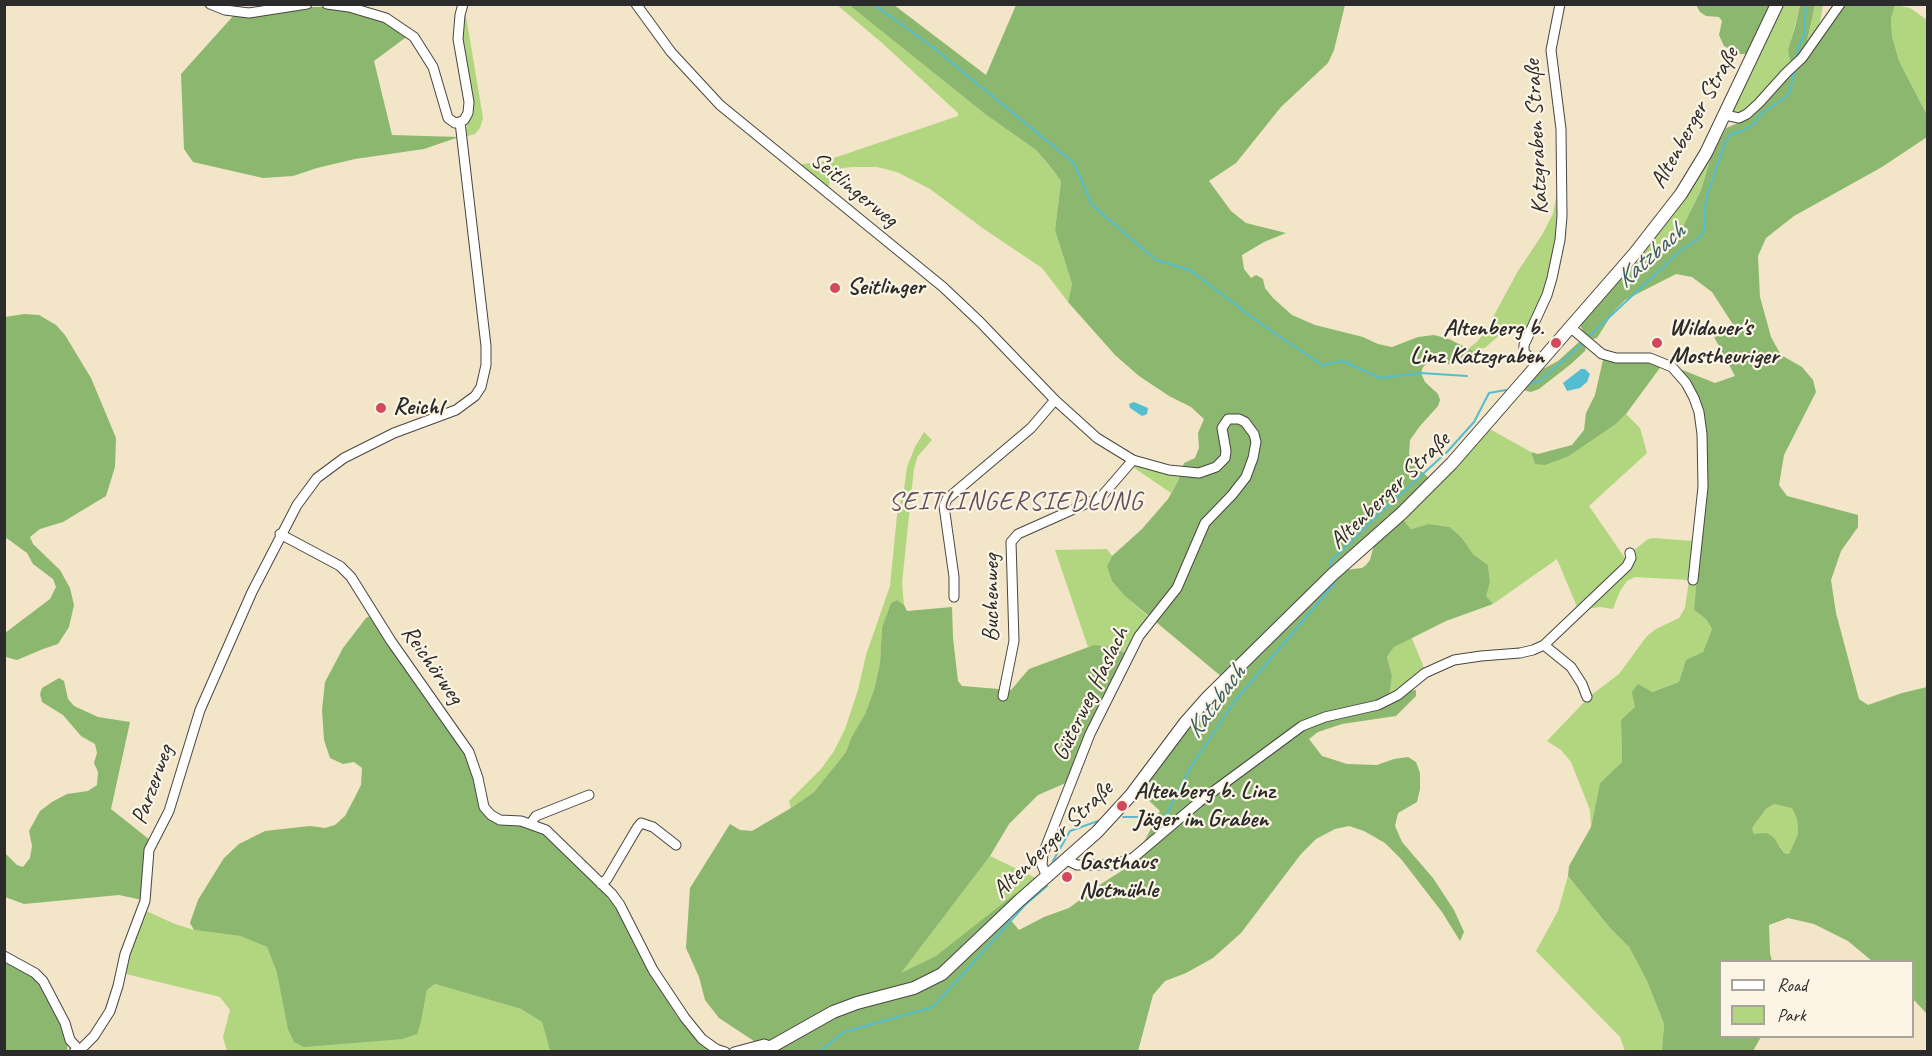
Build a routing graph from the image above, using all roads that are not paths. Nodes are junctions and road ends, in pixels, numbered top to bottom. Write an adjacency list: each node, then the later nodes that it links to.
1 (210, 4): 2 (street)
2 (307, 4)
3 (327, 4): 10 (street)
4 (636, 4): 13 (street, Seitlingerweg)
5 (1560, 4): 12 (street, Katzgraben Straße)
6 (1777, 4): 9 (street, Altenberger Straße)
7 (1840, 4): 9 (street)
8 (462, 5): 10 (street)
9 (1725, 115): 11 (street, Altenberger Straße)
10 (460, 122): 15 (street, Parzerweg)
11 (1570, 327): 12 (street, Altenberger Straße); 17 (street)
12 (1537, 365): 25 (street, Altenberger Straße)
13 (1055, 400): 14 (street, Güterweg Haslach); 18 (street)
14 (1133, 460): 20 (street, Buchenweg); 26 (street, Güterweg Haslach)
15 (280, 534): 23 (street, Reichörweg); 30 (street, Parzerweg)
16 (1630, 553): 19 (street)
17 (1693, 580)
18 (954, 597)
19 (1544, 645): 21 (street); 25 (street)
20 (1003, 696)
21 (1587, 697)
22 (588, 795): 23 (street)
23 (531, 823): 27 (street, Reichörweg)
24 (676, 845): 27 (street)
25 (1067, 860): 26 (street, Altenberger Straße)
26 (1047, 877): 29 (street, Altenberger Straße)
27 (602, 884): 31 (street, Reichörweg)
28 (4, 956): 30 (street, Parzerweg)
29 (766, 1049): 32 (street)
30 (78, 1051)
31 (725, 1052)
32 (734, 1052)

